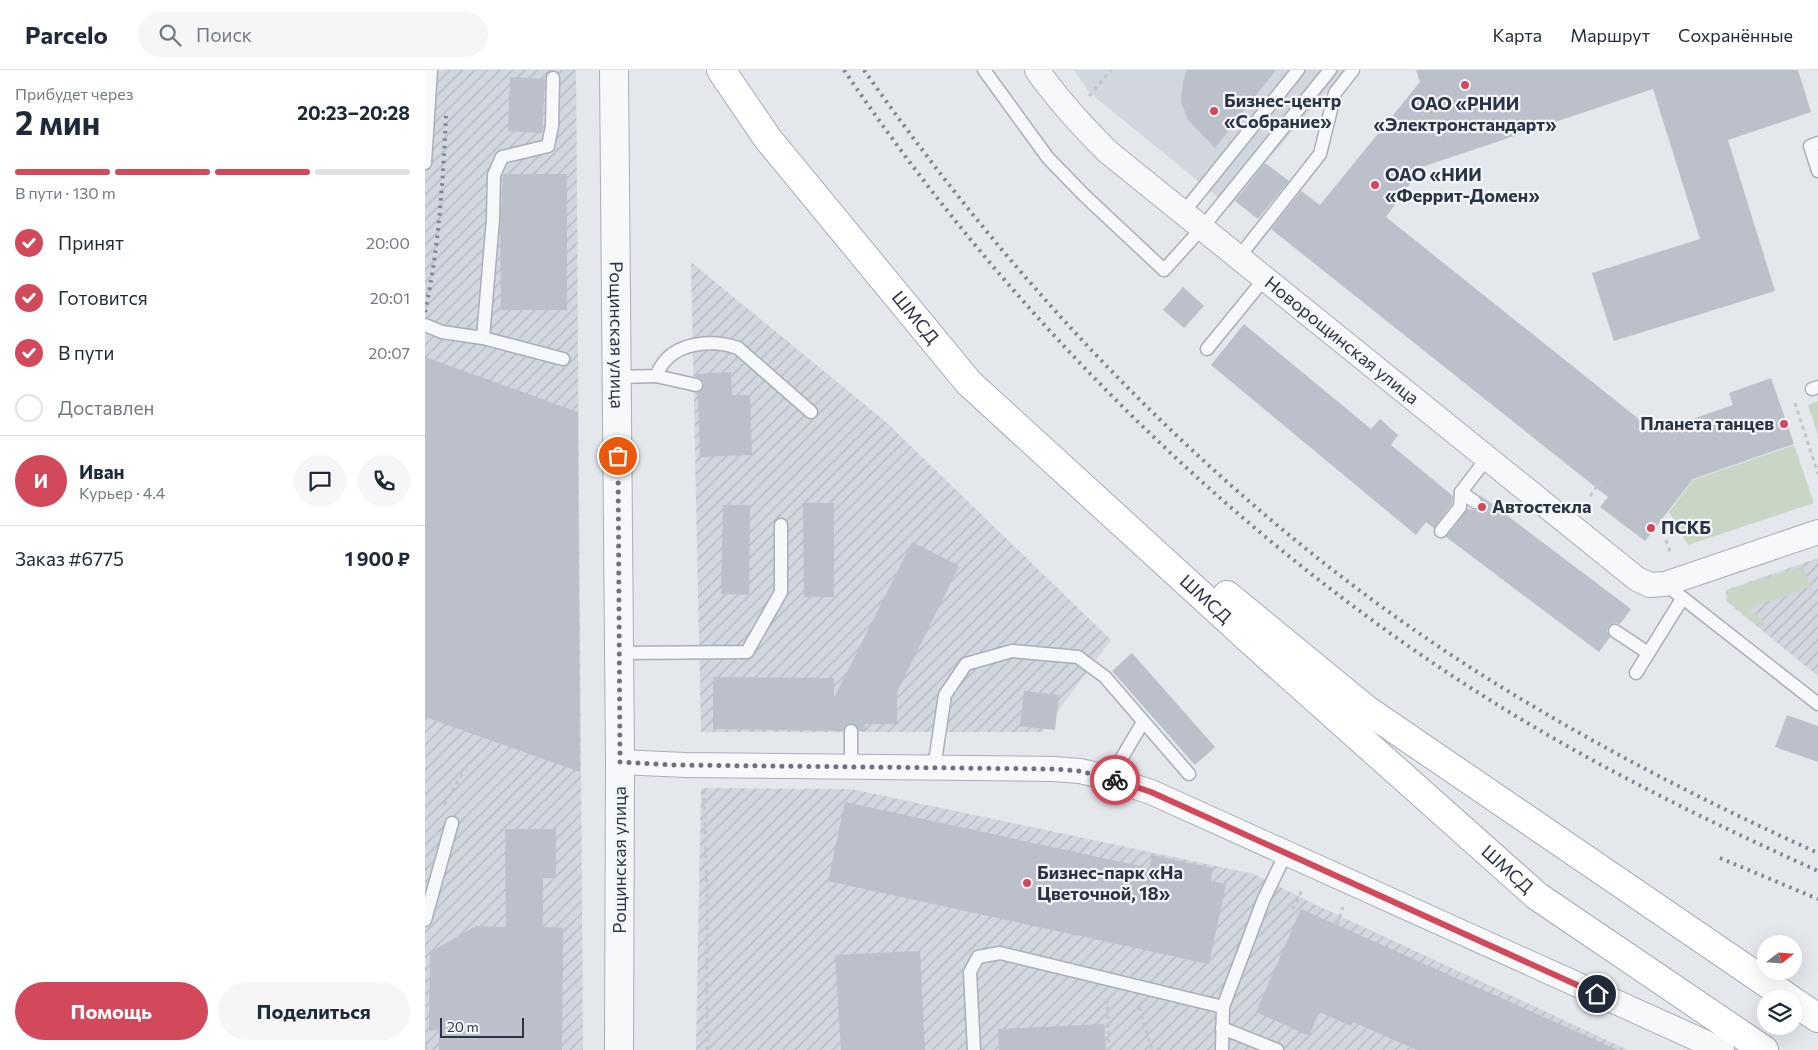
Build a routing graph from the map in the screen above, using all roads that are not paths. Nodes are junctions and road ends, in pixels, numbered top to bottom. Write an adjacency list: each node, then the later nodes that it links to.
1 (431, 70): 12 (lane)
2 (613, 70): 22 (street, Рощинская улица)
3 (721, 70): 58 (main road, ШМСД)
4 (735, 70): 48 (main road, ШМСД)
5 (984, 70): 15 (lane)
6 (1037, 70): 14 (street, Новорощинская улица)
7 (1298, 70): 14 (lane)
8 (1330, 70): 15 (lane)
9 (1353, 70): 16 (lane)
10 (553, 78): 19 (lane)
11 (1818, 143): 13 (lane)
12 (425, 163)
13 (1818, 171)
14 (1183, 213): 15 (street, Новорощинская улица)
15 (1202, 228): 16 (street, Новорощинская улица)
16 (1239, 258): 17 (street, Новорощинская улица)
17 (1265, 278): 20 (lane); 26 (street, Новорощинская улица)
18 (425, 325): 19 (lane)
19 (483, 338): 21 (lane)
20 (1207, 348)
21 (563, 359)
22 (617, 376): 23 (lane); 34 (street, Рощинская улица)
23 (656, 376): 24 (lane); 25 (lane)
24 (696, 384)
25 (811, 412)
26 (1487, 458): 27 (lane); 32 (street, Новорощинская улица)
27 (1461, 492): 28 (lane); 30 (lane)
28 (1475, 502)
29 (781, 525): 34 (lane)
30 (1441, 531)
31 (1818, 532): 32 (street)
32 (1673, 592): 35 (lane); 37 (lane)
33 (1615, 631): 35 (lane)
34 (620, 653): 40 (street, Рощинская улица)
35 (1648, 653): 36 (lane)
36 (1636, 673)
37 (1818, 704)
38 (1143, 722): 42 (lane); 43 (lane); 44 (lane)
39 (851, 731): 41 (lane)
40 (620, 762): 41 (street); 53 (street, Рощинская улица)
41 (851, 767): 42 (street)
42 (934, 768): 44 (street)
43 (1189, 774)
44 (1110, 778): 46 (street)
45 (452, 823): 47 (lane)
46 (1286, 853): 49 (lane); 57 (street)
47 (425, 920)
48 (1777, 990)
49 (1223, 1007): 52 (lane); 54 (lane)
50 (1802, 1007): 51 (main road)
51 (1818, 1018)
52 (1222, 1028): 55 (lane); 56 (lane)
53 (619, 1050)
54 (974, 1050)
55 (1222, 1050)
56 (1277, 1050)
57 (1722, 1050)
58 (1764, 1050)

